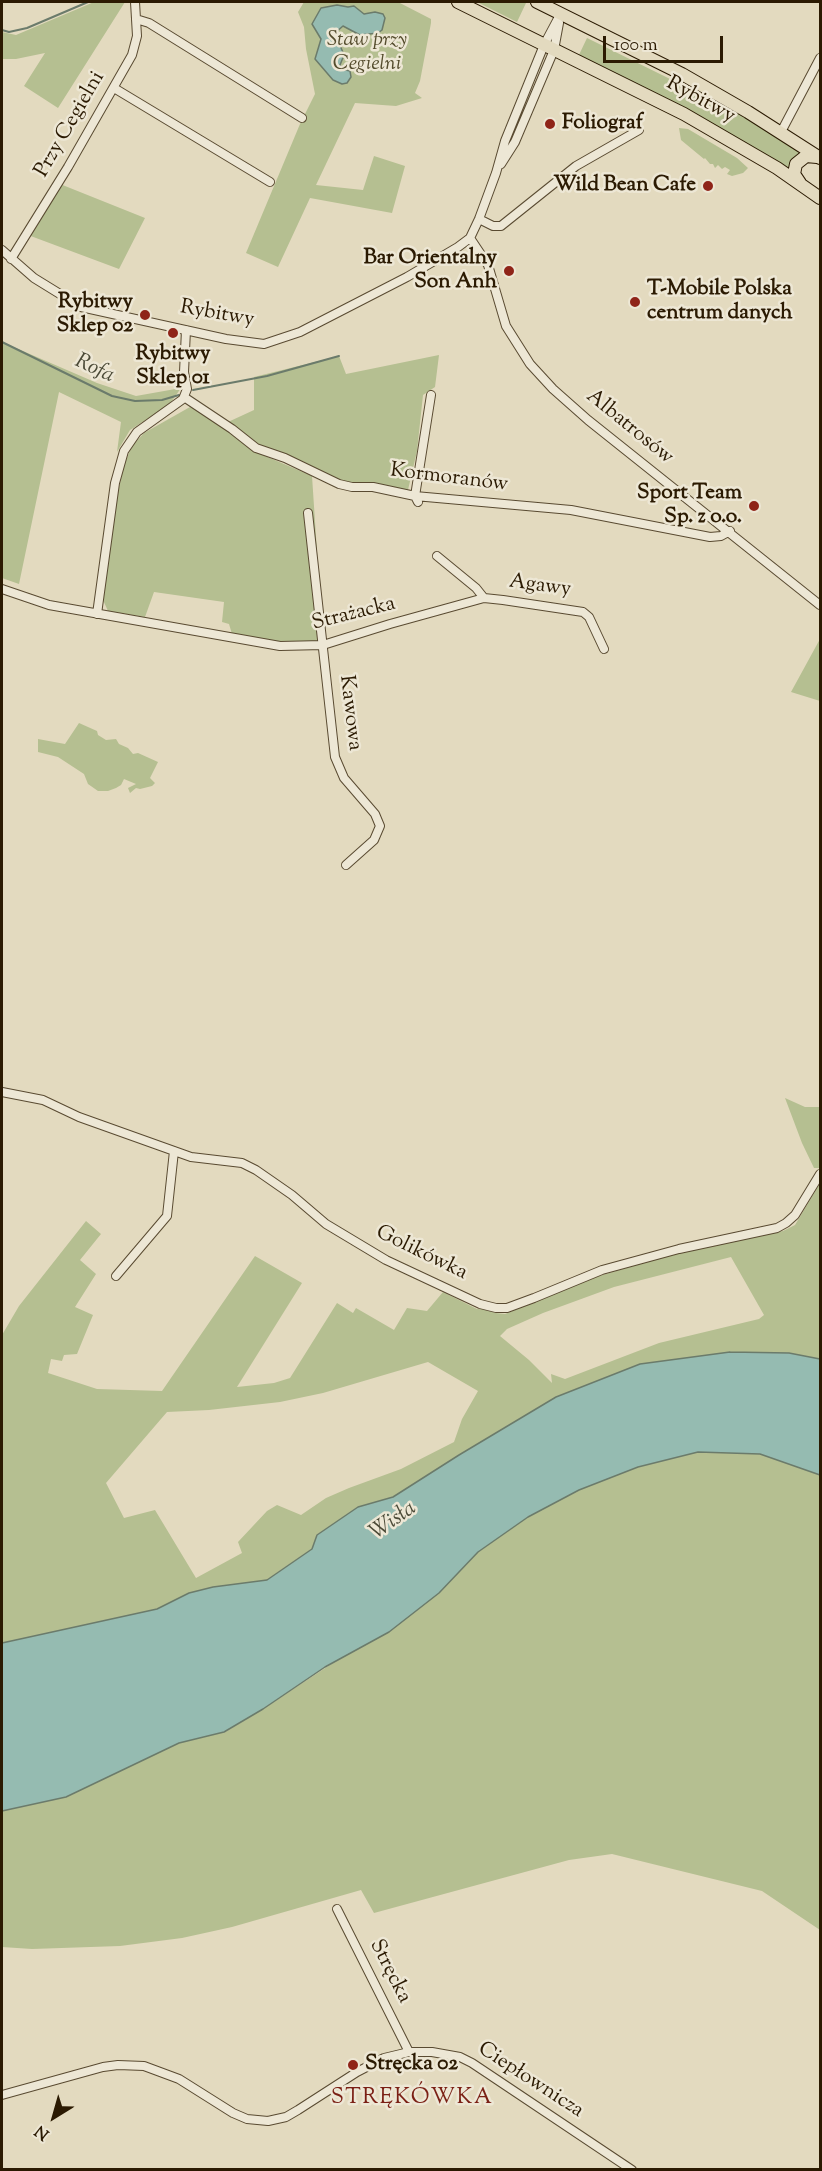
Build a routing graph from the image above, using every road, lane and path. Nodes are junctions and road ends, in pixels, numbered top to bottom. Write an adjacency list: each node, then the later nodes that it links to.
1 (135, 2): 5 (street, Przy Cegielni)
2 (458, 2): 6 (main road, Rybitwy)
3 (537, 2): 4 (main road, Rybitwy)
4 (561, 13): 6 (street); 11 (main road, Rybitwy)
5 (136, 19): 8 (street, Przy Cegielni); 9 (street)
6 (549, 47): 14 (main road, Rybitwy); 16 (street)
7 (820, 58): 11 (street)
8 (114, 88): 13 (street); 19 (street, Przy Cegielni)
9 (302, 118)
10 (639, 130): 16 (street)
11 (781, 132): 12 (main road, Rybitwy)
12 (820, 159): 14 (main road)
13 (270, 182)
14 (803, 186): 15 (main road, Rybitwy)
15 (820, 198)
16 (479, 219): 17 (street)
17 (470, 238): 20 (street, Rybitwy); 25 (street, Albatrosów)
18 (2, 250): 19 (street, Rybitwy)
19 (11, 259): 20 (street, Rybitwy)
20 (186, 330): 22 (street)
21 (430, 395): 23 (street)
22 (184, 397): 23 (street, Kormoranów); 30 (street)
23 (417, 499): 25 (street, Kormoranów)
24 (308, 513): 31 (street)
25 (730, 531): 29 (street, Albatrosów)
26 (436, 556): 28 (street)
27 (2, 589): 30 (street, Strażacka)
28 (484, 598): 31 (street, Strażacka); 32 (street, Agawy)
29 (820, 604)
30 (98, 614): 31 (street, Strażacka)
31 (323, 645): 33 (street, Kawowa)
32 (604, 649)
33 (346, 865)
34 (2, 1092): 35 (street, Golikówka)
35 (174, 1151): 36 (street, Golikówka); 37 (street)
36 (820, 1174)
37 (116, 1276)
38 (337, 1909): 39 (street, Stręcka)
39 (409, 2052): 40 (street, Ciepłownicza); 41 (street, Ciepłownicza)
40 (2, 2096)
41 (632, 2169)

